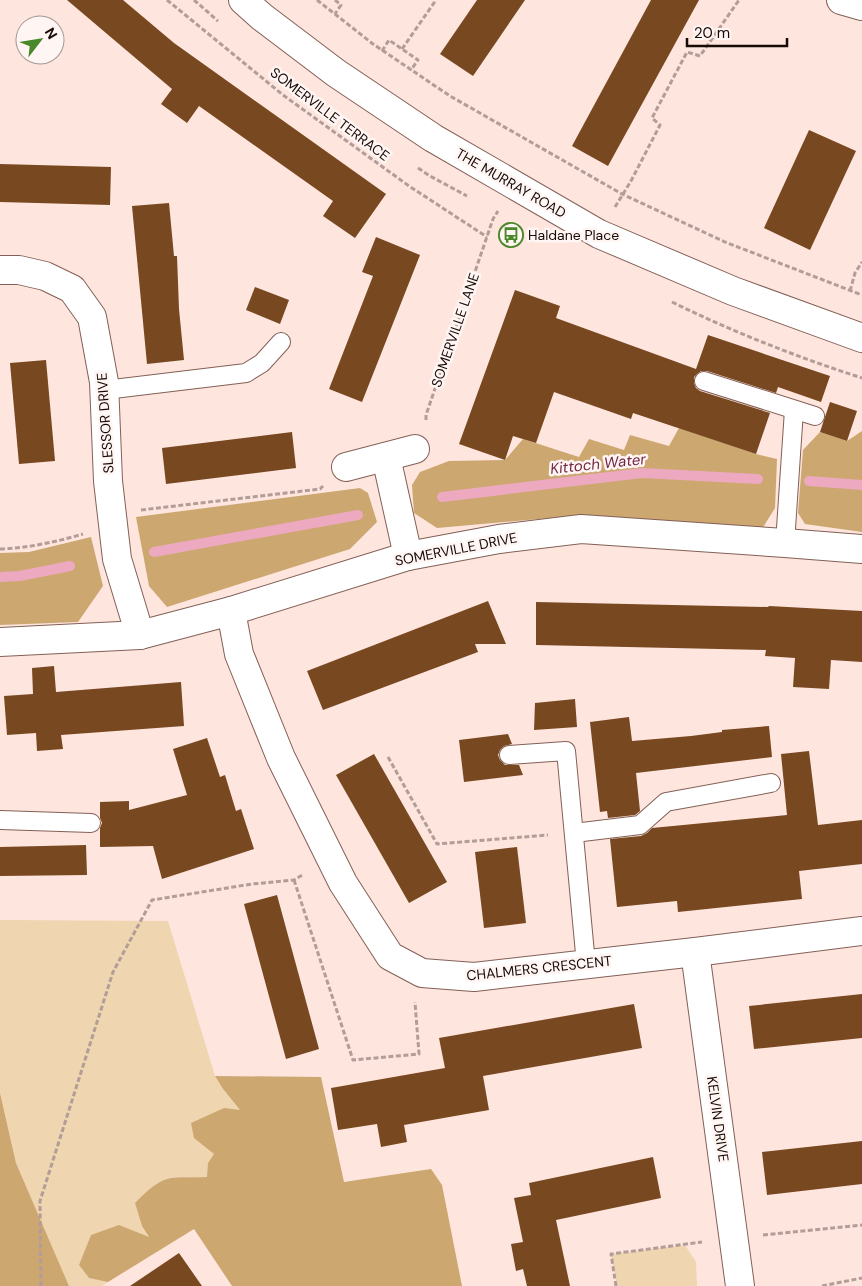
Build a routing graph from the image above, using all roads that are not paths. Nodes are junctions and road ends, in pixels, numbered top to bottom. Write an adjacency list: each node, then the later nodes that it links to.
1 (242, 0): 5 (street, THE MURRAY ROAD)
2 (841, 0): 3 (street)
3 (862, 6)
4 (0, 270): 8 (street, SLESSOR DRIVE)
5 (862, 338)
6 (281, 342): 8 (lane)
7 (704, 381): 9 (lane)
8 (105, 390): 18 (street, SLESSOR DRIVE)
9 (794, 410): 10 (lane); 14 (lane)
10 (815, 416)
11 (416, 449): 12 (street)
12 (386, 457): 13 (street); 16 (street)
13 (346, 467)
14 (785, 542): 15 (street, SOMERVILLE DRIVE); 16 (street, SOMERVILLE DRIVE)
15 (862, 549)
16 (408, 556): 17 (street, SOMERVILLE DRIVE)
17 (232, 611): 18 (street, SOMERVILLE DRIVE); 27 (street, CHALMERS CRESCENT)
18 (140, 635): 19 (street, SOMERVILLE DRIVE)
19 (0, 642)
20 (510, 754): 24 (lane)
21 (771, 782): 24 (lane)
22 (0, 820): 23 (lane)
23 (91, 823)
24 (574, 833): 27 (lane)
25 (862, 931): 26 (street, CHALMERS CRESCENT)
26 (695, 952): 27 (street, CHALMERS CRESCENT); 28 (street, KELVIN DRIVE)
27 (586, 964)
28 (740, 1286)

